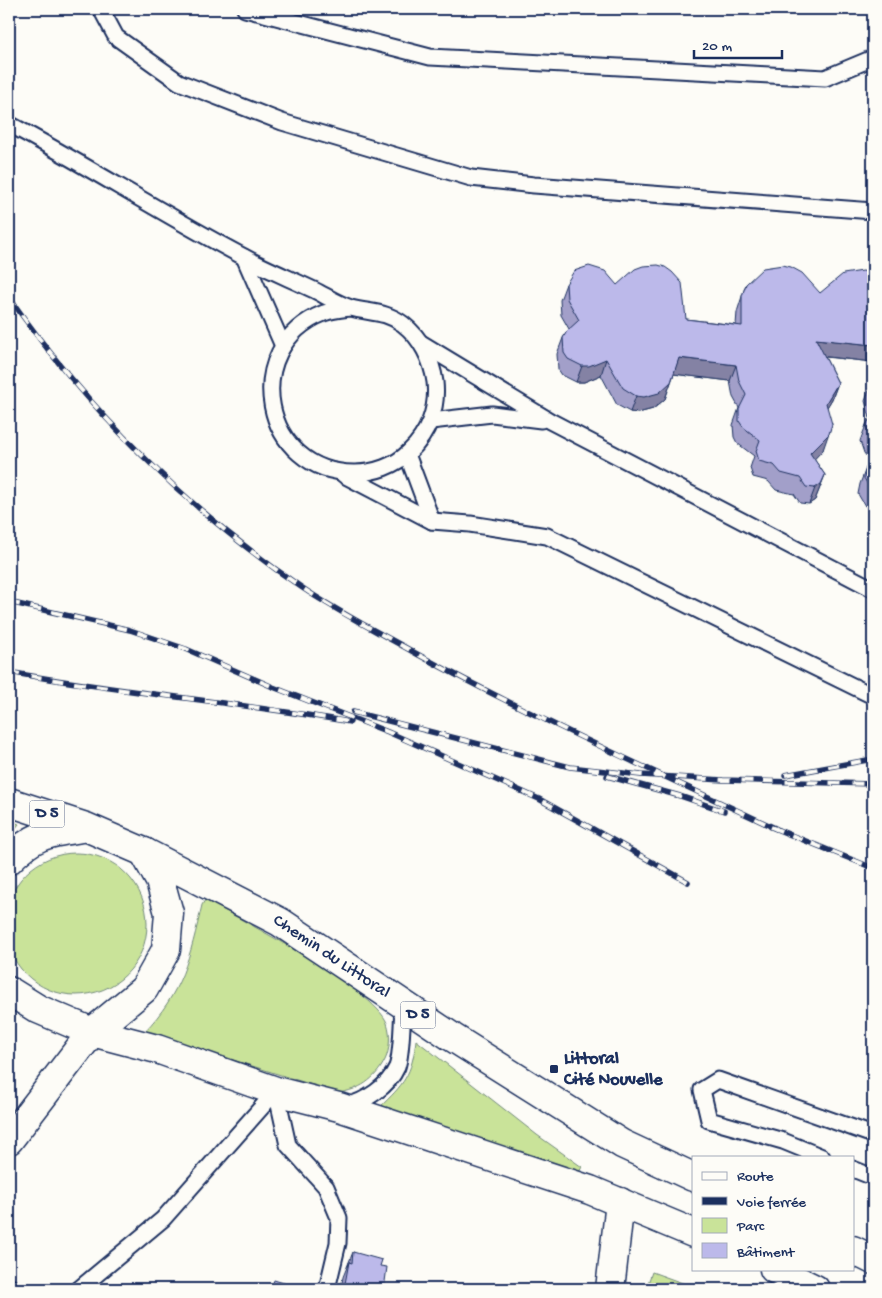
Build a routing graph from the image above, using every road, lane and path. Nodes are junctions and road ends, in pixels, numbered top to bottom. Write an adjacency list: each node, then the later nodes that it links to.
1 (101, 9): 5 (lane)
2 (245, 9): 3 (lane)
3 (873, 58)
4 (9, 124): 6 (lane)
5 (873, 211)
6 (244, 257): 7 (lane); 9 (lane)
7 (351, 308): 8 (lane); 9 (lane)
8 (421, 344): 10 (lane); 11 (lane)
9 (283, 346): 13 (lane)
10 (431, 421): 11 (lane); 12 (lane)
11 (550, 421): 15 (lane)
12 (407, 454): 13 (lane); 14 (lane)
13 (342, 474): 14 (lane)
14 (432, 520): 16 (lane)
15 (873, 589)
16 (873, 696)
17 (9, 802): 18 (main road, D 5)
18 (86, 827): 19 (main road, Chemin du Littoral); 20 (main road)
19 (144, 852): 22 (main road, Chemin du Littoral / D 5); 23 (main road)
20 (9, 860)
21 (9, 990): 23 (main road)
22 (403, 1005): 25 (lane); 30 (main road, Chemin du Littoral / D 5)
23 (92, 1032): 24 (main road); 27 (main road)
24 (276, 1091): 25 (main road); 37 (lane); 38 (lane)
25 (340, 1107): 32 (main road)
26 (873, 1135): 28 (lane)
27 (9, 1140)
28 (820, 1156)
29 (854, 1169): 31 (lane)
30 (692, 1177)
31 (873, 1177)
32 (620, 1202): 33 (main road); 39 (main road)
33 (692, 1233)
34 (854, 1250): 35 (main road)
35 (873, 1260)
36 (776, 1270): 40 (main road)
37 (79, 1289)
38 (327, 1289)
39 (610, 1289)
40 (815, 1289)

